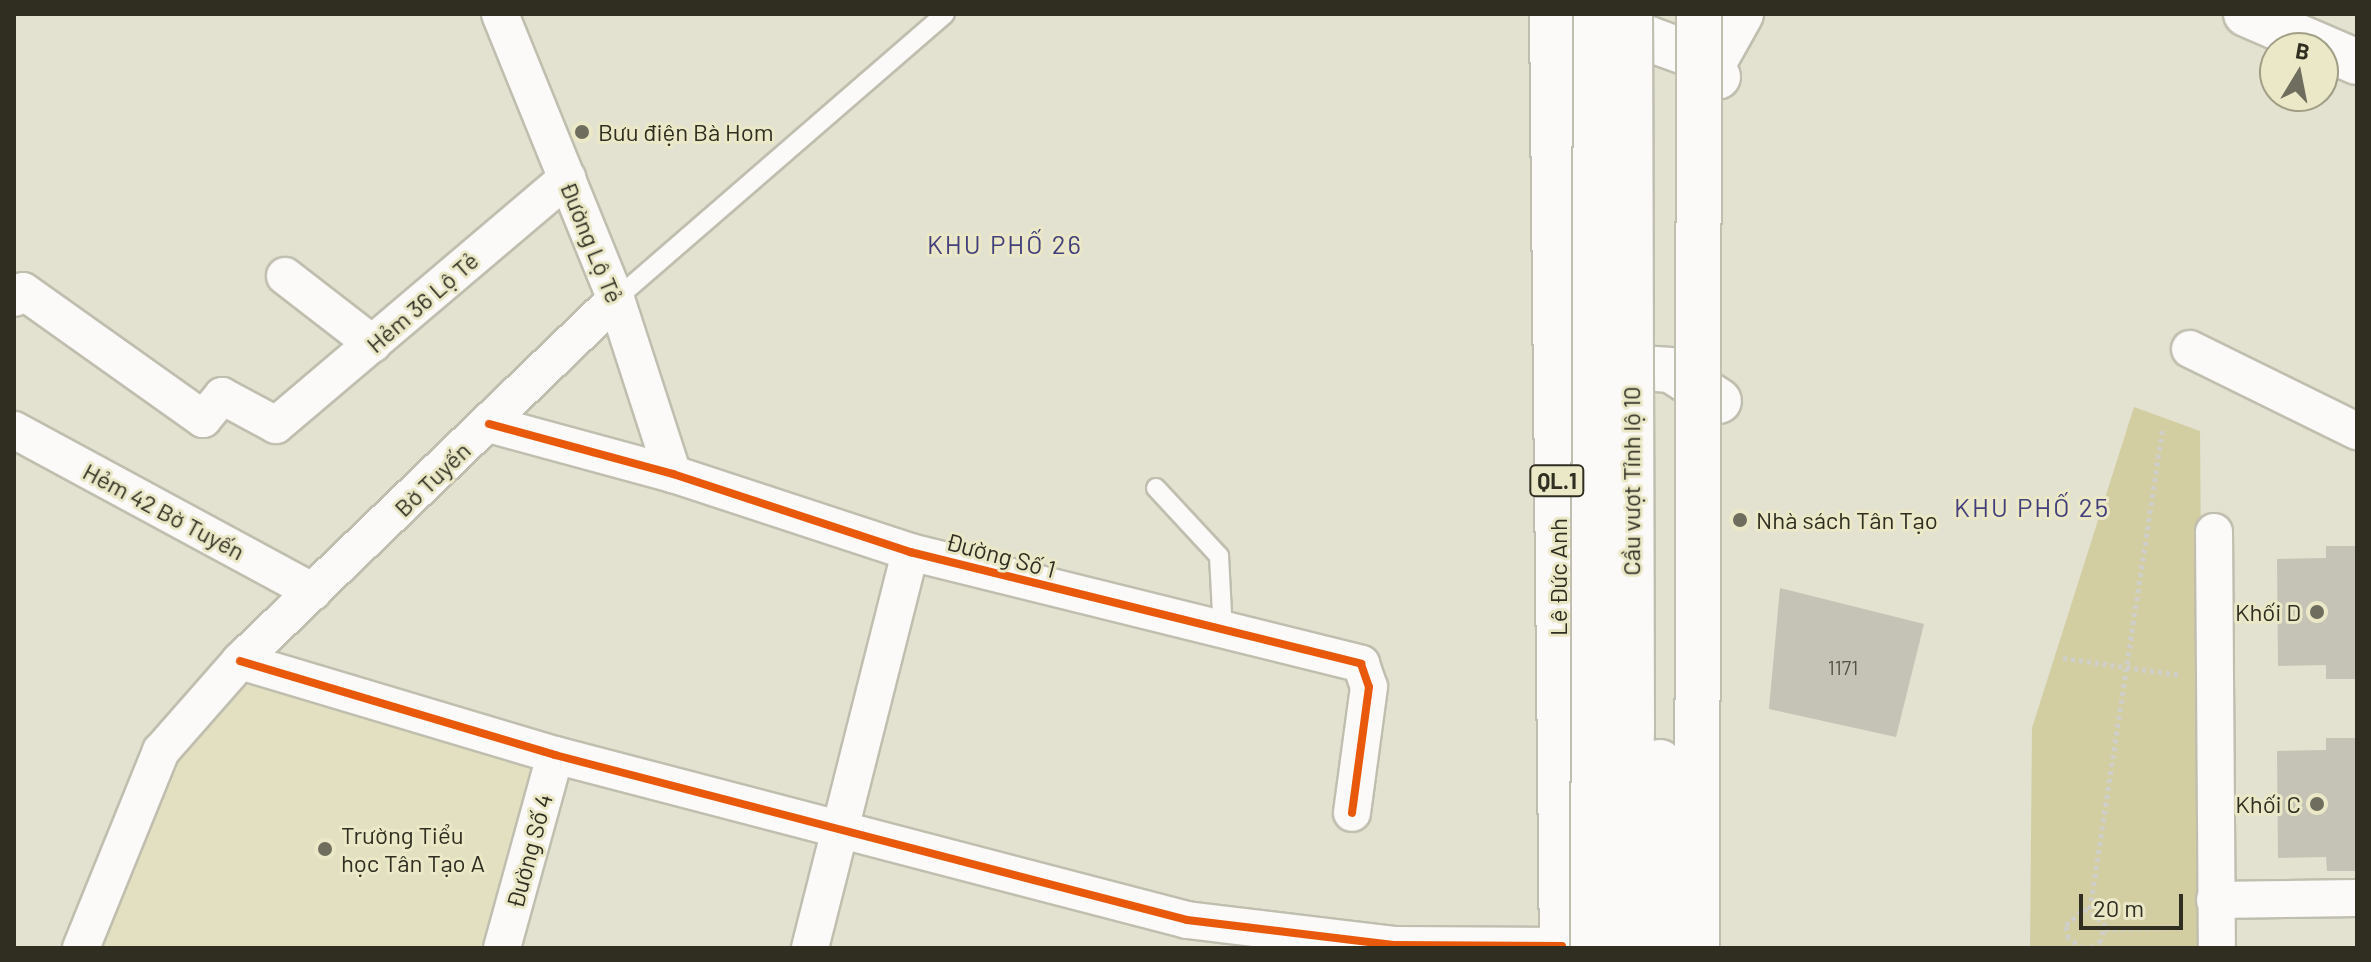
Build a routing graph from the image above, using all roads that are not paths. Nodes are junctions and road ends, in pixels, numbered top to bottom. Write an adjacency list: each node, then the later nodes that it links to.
1 (500, 14): 13 (street, Đường Lộ Tẻ)
2 (945, 14): 16 (lane, Bờ Tuyến)
3 (1552, 14): 12 (main road, Lê Đức Anh / QL.1)
4 (1596, 14): 38 (main road, Cầu vượt Tỉnh lộ 10 / QL.1, bridge)
5 (1630, 14): 42 (main road, Cầu vượt Tỉnh lộ 10, bridge)
6 (1659, 14): 43 (main road, Cầu vượt Tỉnh lộ 10, bridge)
7 (1699, 14): 44 (main road, bridge)
8 (1741, 14): 10 (main road)
9 (2259, 17): 11 (main road)
10 (1718, 49): 12 (main road); 20 (main road)
11 (2357, 62)
12 (1552, 73): 19 (main road, Lê Đức Anh / QL.1)
13 (567, 178): 16 (street, Đường Lộ Tẻ); 17 (street, Hẻm 36 Lộ Tẻ)
14 (285, 276): 17 (street)
15 (14, 298): 17 (street, Hẻm 36 Lộ Tẻ)
16 (616, 299): 21 (street, Bờ Tuyến); 24 (street, Đường Lộ Tẻ)
17 (373, 344)
18 (2190, 349): 23 (street)
19 (1557, 400): 20 (main road); 38 (main road, Lê Đức Anh / QL.1)
20 (1719, 401): 45 (main road)
21 (489, 424): 24 (street, Đường Số 1); 28 (street, Bờ Tuyến)
22 (14, 430): 28 (street, Hẻm 42 Bờ Tuyến)
23 (2357, 431)
24 (673, 474): 27 (street, Đường Số 1)
25 (1156, 488): 29 (lane)
26 (2214, 532): 35 (street)
27 (910, 552): 29 (street, Đường Số 1); 33 (street)
28 (313, 592): 30 (street, Bờ Tuyến)
29 (1223, 633): 32 (street, Đường Số 1)
30 (240, 661): 31 (street); 39 (street, Bờ Tuyến)
31 (555, 755): 33 (street); 40 (street, Đường Số 4)
32 (1352, 813)
33 (840, 831): 36 (street); 41 (street)
34 (2357, 898): 35 (street)
35 (2216, 925)
36 (1183, 934): 37 (street)
37 (1393, 946): 38 (street)
38 (1572, 947)
39 (81, 948)
40 (502, 948)
41 (810, 948)
42 (1627, 948)
43 (1661, 948)
44 (1697, 948)
45 (1719, 948)

